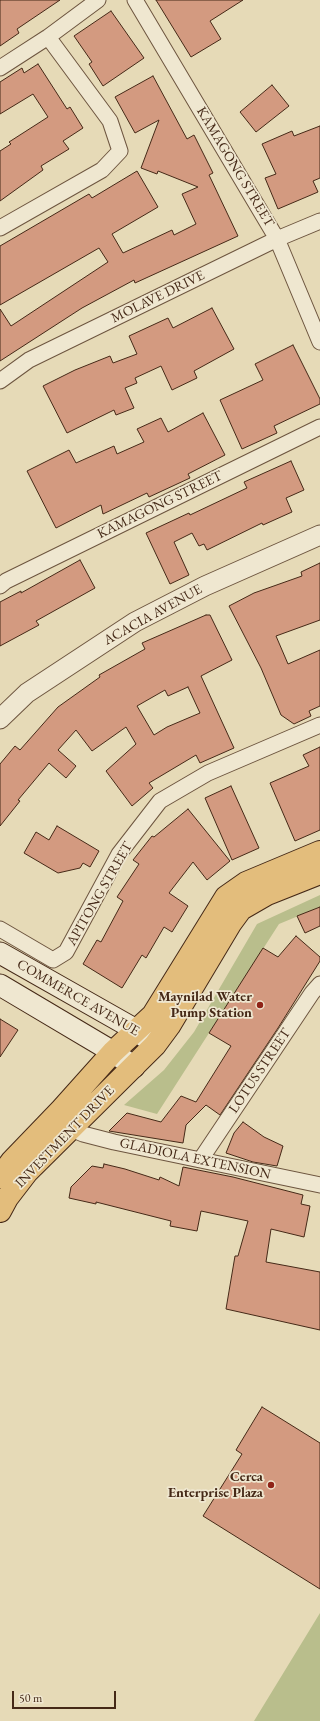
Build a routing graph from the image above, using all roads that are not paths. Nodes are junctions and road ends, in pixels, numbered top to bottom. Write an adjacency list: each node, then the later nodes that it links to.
1 (98, 0): 3 (street)
2 (135, 0): 7 (street, KAMAGONG STREET)
3 (48, 37): 4 (street); 6 (street)
4 (0, 68)
5 (320, 221): 7 (street, MOLAVE DRIVE)
6 (0, 228)
7 (277, 239): 8 (street, KAMAGONG STREET); 9 (street, MOLAVE DRIVE)
8 (320, 342)
9 (0, 381)
10 (320, 427): 12 (street, KAMAGONG STREET)
11 (320, 535): 13 (street, ACACIA AVENUE)
12 (0, 586)
13 (0, 719)
14 (320, 725): 17 (street, APITONG STREET)
15 (320, 852): 21 (main road, INVESTMENT DRIVE)
16 (320, 873): 22 (main road, INVESTMENT DRIVE)
17 (0, 929)
18 (0, 953): 21 (main road, COMMERCE AVENUE)
19 (0, 984): 23 (main road, COMMERCE AVENUE)
20 (320, 984): 26 (street, LOTUS STREET)
21 (136, 1030): 22 (main road, COMMERCE AVENUE); 23 (main road, INVESTMENT DRIVE)
22 (155, 1045): 24 (main road, INVESTMENT DRIVE)
23 (113, 1052): 24 (main road, COMMERCE AVENUE); 27 (main road, INVESTMENT DRIVE)
24 (134, 1067): 25 (main road, INVESTMENT DRIVE)
25 (71, 1129): 26 (street, GLADIOLA EXTENSION); 29 (main road, INVESTMENT DRIVE)
26 (201, 1159): 28 (street, GLADIOLA EXTENSION)
27 (0, 1177)
28 (320, 1185)
29 (0, 1211)

